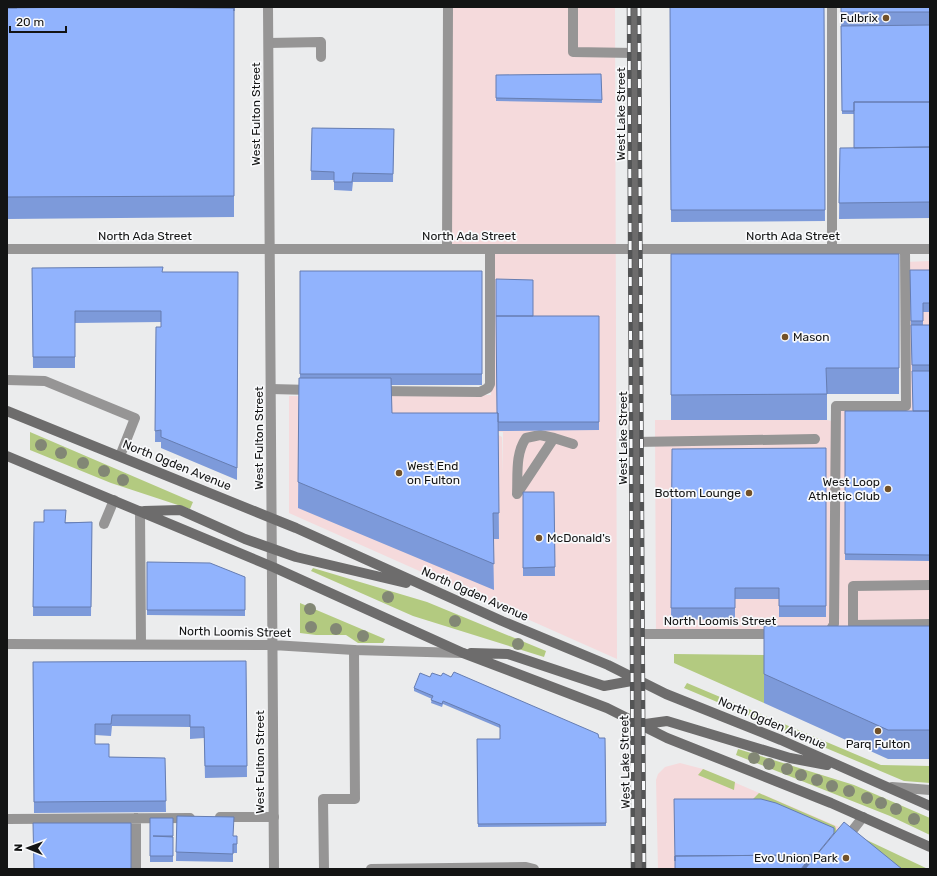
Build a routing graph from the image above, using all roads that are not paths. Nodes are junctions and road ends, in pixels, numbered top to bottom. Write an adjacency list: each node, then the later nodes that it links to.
1 (268, 7): 6 (street, West Fulton Street)
2 (448, 7): 11 (street)
3 (573, 7): 7 (street)
4 (634, 7): 7 (main road, West Lake Street)
5 (832, 7): 16 (street)
6 (269, 43): 8 (street); 10 (street, West Fulton Street)
7 (634, 53): 13 (main road, West Lake Street)
8 (321, 57)
9 (7, 249): 10 (street, North Ada Street)
10 (270, 249): 11 (street, North Ada Street); 18 (street, West Fulton Street)
11 (447, 249): 12 (street, North Ada Street)
12 (490, 249): 13 (street, North Ada Street); 20 (street)
13 (634, 249): 16 (street, North Ada Street); 24 (main road, West Lake Street)
14 (905, 249): 15 (street, North Ada Street); 16 (street, North Ada Street); 39 (street)
15 (930, 249)
16 (832, 250)
17 (7, 380): 27 (street)
18 (271, 389): 19 (street); 30 (street, West Fulton Street)
19 (319, 390)
20 (365, 391)
21 (7, 411): 27 (main road, North Ogden Avenue)
22 (554, 438): 22 (street); 25 (street)
23 (815, 439): 24 (street)
24 (636, 442): 37 (main road, West Lake Street)
25 (573, 444)
26 (7, 456): 28 (main road)
27 (120, 456): 30 (main road, North Ogden Avenue)
28 (114, 500): 29 (main road); 31 (street)
29 (140, 511): 32 (main road); 33 (main road); 41 (street)
30 (272, 518): 32 (street, West Fulton Street); 35 (main road, North Ogden Avenue)
31 (104, 524)
32 (272, 548): 33 (street, West Fulton Street); 35 (main road)
33 (272, 567): 42 (street, West Fulton Street); 44 (main road)
34 (930, 585): 36 (street)
35 (431, 589): 45 (main road, North Ogden Avenue)
36 (930, 624)
37 (636, 634): 38 (street, North Loomis Street); 45 (main road, West Lake Street)
38 (788, 634)
39 (824, 634)
40 (7, 644): 41 (street, North Loomis Street)
41 (141, 644): 42 (street, North Loomis Street)
42 (273, 645): 43 (street, North Loomis Street); 51 (street, West Fulton Street)
43 (354, 650): 44 (street, North Loomis Street); 59 (street)
44 (463, 653): 45 (main road); 46 (main road)
45 (637, 680): 46 (main road, West Lake Street); 47 (main road, North Ogden Avenue)
46 (638, 724): 47 (main road); 52 (main road); 62 (main road, West Lake Street)
47 (847, 770): 48 (main road, North Ogden Avenue)
48 (887, 786): 49 (street); 50 (main road, North Ogden Avenue)
49 (930, 790)
50 (930, 806)
51 (274, 817): 53 (street); 58 (street, West Fulton Street)
52 (863, 817): 55 (street); 56 (main road)
53 (136, 818): 54 (street); 57 (street)
54 (7, 819)
55 (839, 847)
56 (930, 847)
57 (136, 869)
58 (274, 869)
59 (324, 869)
60 (372, 869): 61 (street)
61 (534, 869)
62 (639, 869)

